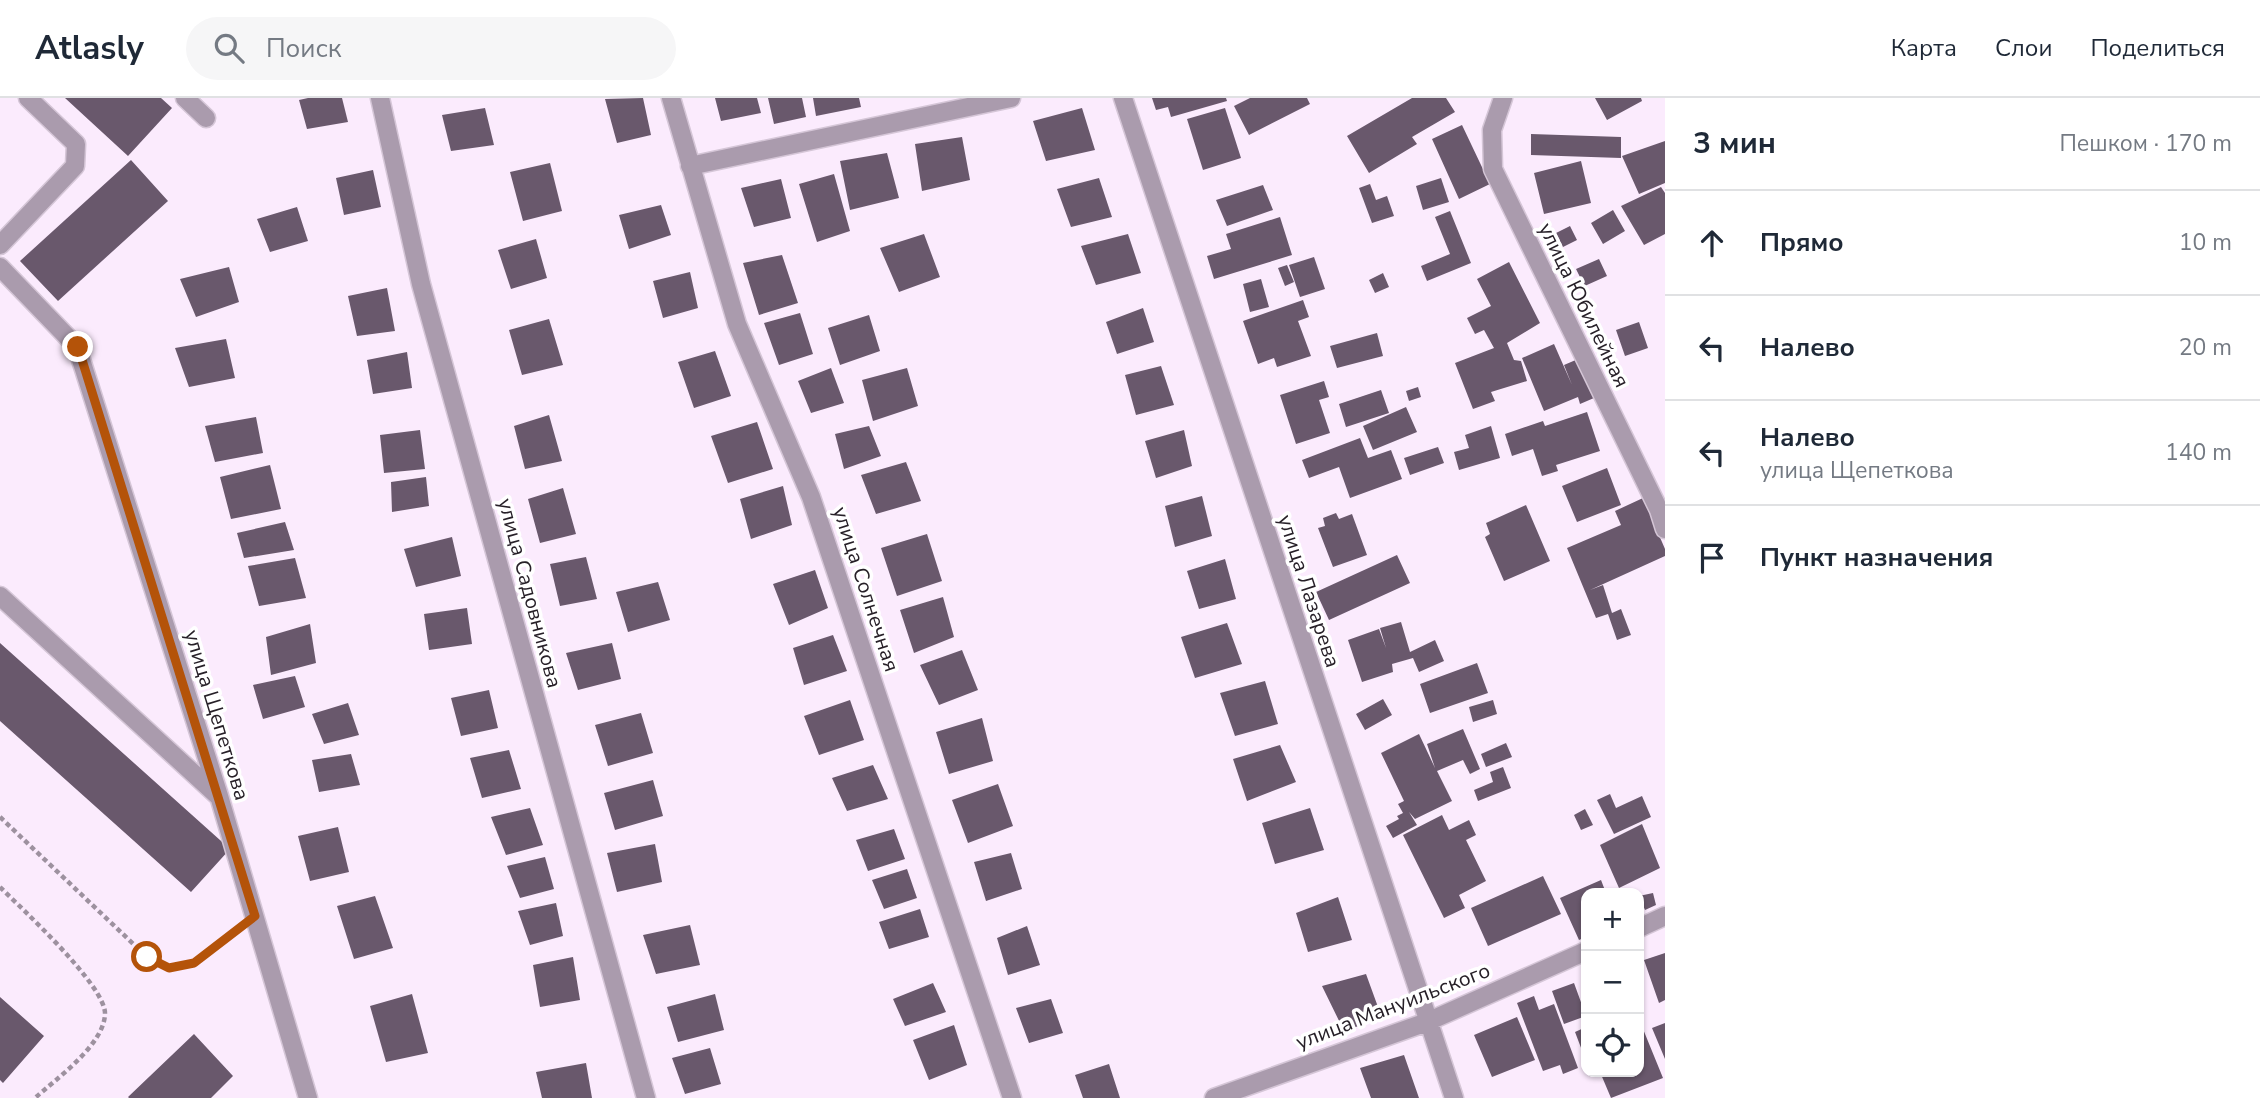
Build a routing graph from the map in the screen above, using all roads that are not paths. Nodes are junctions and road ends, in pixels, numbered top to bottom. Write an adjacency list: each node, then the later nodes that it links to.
1 (28, 98): 10 (street)
2 (185, 98): 8 (street)
3 (380, 98): 20 (street, улица Садовникова)
4 (671, 98): 9 (street, улица Солнечная)
5 (1012, 98): 9 (street)
6 (1123, 98): 18 (street, улица Лазарева)
7 (1503, 98): 12 (street, улица Юбилейная)
8 (206, 118)
9 (690, 166): 21 (street, улица Солнечная)
10 (0, 244)
11 (0, 267): 14 (street, улица Щепеткова)
12 (1665, 529)
13 (0, 596): 14 (street)
14 (219, 796): 19 (street, улица Щепеткова)
15 (1665, 916): 16 (street)
16 (1644, 926)
17 (1581, 953): 18 (street, улица Мануильского)
18 (1427, 1022): 22 (street, улица Мануильского); 23 (street, улица Лазарева)
19 (308, 1098)
20 (646, 1098)
21 (1012, 1098)
22 (1214, 1098)
23 (1454, 1098)

